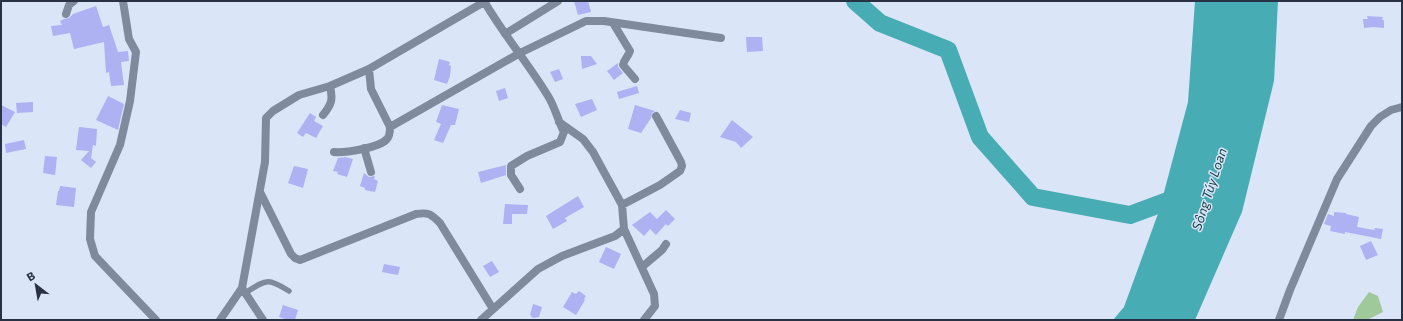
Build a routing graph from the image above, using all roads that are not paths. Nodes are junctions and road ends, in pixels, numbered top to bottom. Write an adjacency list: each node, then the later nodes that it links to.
1 (74, 1): 5 (street)
2 (123, 1): 30 (street)
3 (484, 1): 7 (street); 10 (street)
4 (558, 1): 7 (street)
5 (66, 14)
6 (613, 23): 8 (street); 9 (street); 11 (street)
7 (505, 34): 9 (street)
8 (720, 38)
9 (520, 53): 16 (street); 17 (street)
10 (369, 69): 12 (street); 17 (street)
11 (635, 79)
12 (330, 86): 14 (street); 22 (street)
13 (1402, 107): 35 (street)
14 (324, 114)
15 (656, 116): 23 (street)
16 (559, 122): 21 (street); 23 (street)
17 (390, 127): 18 (street)
18 (364, 148): 19 (street); 20 (street)
19 (334, 152)
20 (371, 172)
21 (520, 189)
22 (260, 192): 27 (street); 29 (street)
23 (622, 205): 24 (street)
24 (624, 229): 26 (street); 29 (street)
25 (666, 244): 26 (street)
26 (642, 267): 34 (street)
27 (243, 290): 28 (lane); 31 (street); 32 (street)
28 (289, 290)
29 (493, 309): 33 (street)
30 (156, 320)
31 (220, 320)
32 (263, 320)
33 (481, 320)
34 (644, 320)
35 (1279, 320)

